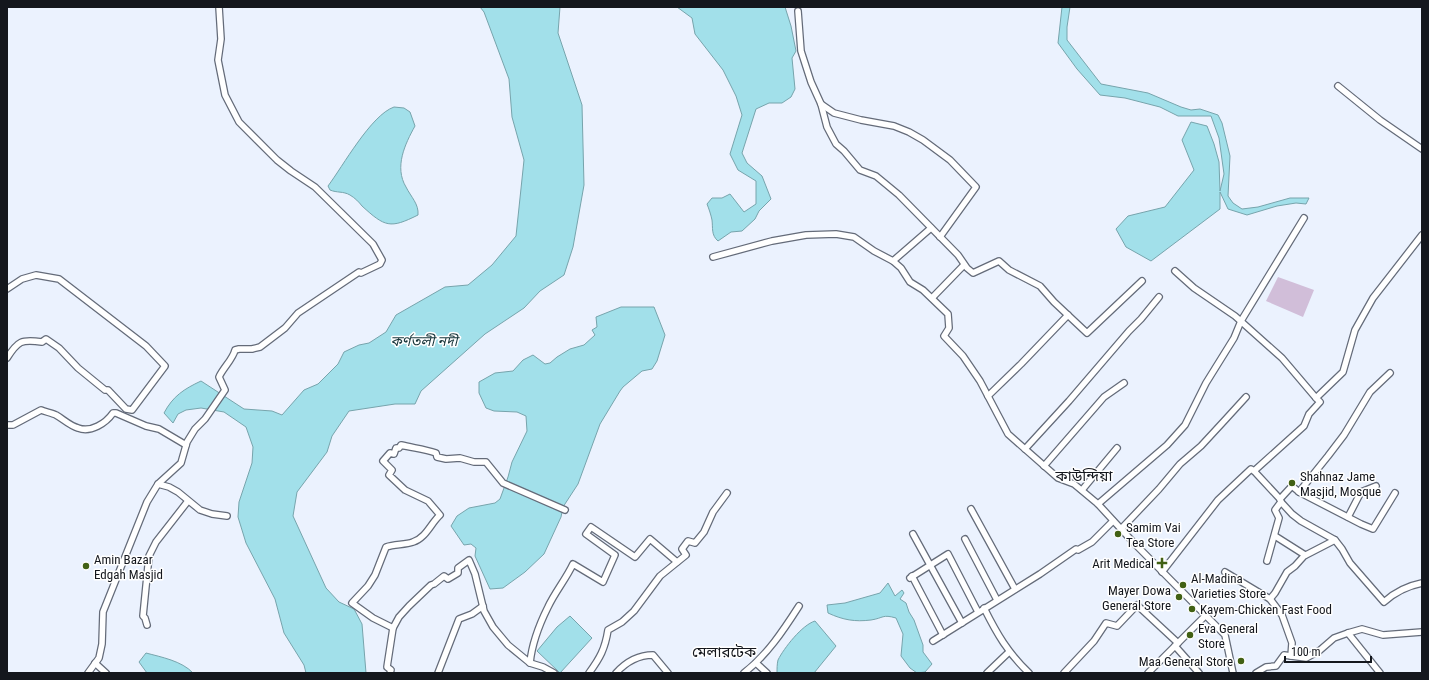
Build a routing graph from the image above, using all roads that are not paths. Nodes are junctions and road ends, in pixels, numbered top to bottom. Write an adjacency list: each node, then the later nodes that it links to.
1 (218, 7): 27 (street)
2 (798, 10): 4 (street)
3 (1338, 86): 5 (street)
4 (820, 104): 7 (street); 9 (street)
5 (1422, 149)
6 (1304, 218): 19 (street)
7 (931, 228): 9 (street); 11 (street)
8 (1422, 235): 25 (street)
9 (940, 237): 12 (street)
10 (713, 257): 11 (street)
11 (893, 261): 17 (street)
12 (964, 264): 17 (street); 18 (street)
13 (1175, 271): 19 (street)
14 (1142, 281): 18 (street)
15 (7, 289): 20 (street)
16 (1159, 297): 29 (street)
17 (932, 298): 23 (street)
18 (1068, 315): 23 (street)
19 (1241, 321): 25 (street); 40 (street)
20 (7, 358)
21 (1390, 373): 35 (street)
22 (1124, 383): 30 (street)
23 (988, 396): 29 (street)
24 (1246, 397): 46 (street)
25 (1316, 398): 31 (street)
26 (7, 425): 27 (street)
27 (186, 445): 32 (street)
28 (1117, 448): 34 (street)
29 (1025, 449): 30 (street)
30 (1044, 466): 34 (street)
31 (1254, 471): 38 (street); 55 (street)
32 (158, 484): 39 (street); 77 (street)
33 (1376, 486): 44 (street)
34 (1082, 490): 40 (street)
35 (1299, 492): 38 (street); 44 (street)
36 (727, 493): 53 (street)
37 (1395, 493): 44 (street)
38 (1280, 500): 48 (street); 50 (street)
39 (188, 501): 43 (street); 67 (street)
40 (1098, 504): 45 (street)
41 (971, 509): 58 (street)
42 (564, 510): 68 (street)
43 (227, 516)
44 (1348, 517)
45 (1113, 520): 46 (street); 58 (street)
46 (1121, 529): 55 (street)
47 (913, 534): 54 (street)
48 (1275, 536): 51 (street); 52 (street)
49 (965, 539): 60 (street)
50 (1335, 540): 51 (street); 57 (street)
51 (1305, 555): 59 (street)
52 (1267, 561)
53 (678, 562): 78 (street); 84 (street)
54 (930, 565): 64 (street); 66 (street); 71 (street)
55 (1162, 572): 65 (street)
56 (1225, 572): 59 (street)
57 (1422, 583)
58 (1015, 589): 60 (street)
59 (1270, 599): 75 (street)
60 (996, 600): 63 (street)
61 (483, 606): 68 (street); 78 (street); 82 (street)
62 (799, 606): 76 (street)
63 (984, 608): 64 (street); 74 (street)
64 (978, 612): 66 (street)
65 (1205, 616): 73 (street); 94 (street)
66 (962, 623): 71 (street)
67 (147, 625)
68 (393, 628): 81 (street)
69 (1422, 632): 70 (street)
70 (1348, 633): 75 (street); 96 (street)
71 (943, 635): 72 (street)
72 (933, 641)
73 (1176, 645): 91 (street); 92 (street); 93 (street)
74 (1009, 652): 89 (street); 90 (street)
75 (1291, 656): 95 (street)
76 (756, 662): 87 (street); 88 (street)
77 (95, 663): 79 (street); 80 (street)
78 (530, 663): 83 (street)
79 (88, 673)
80 (106, 673)
81 (390, 673)
82 (438, 673)
83 (554, 673)
84 (589, 673)
85 (616, 673): 86 (street)
86 (668, 673)
87 (744, 673)
88 (767, 673)
89 (987, 673)
90 (1029, 673)
91 (1065, 673)
92 (1148, 673)
93 (1199, 673)
94 (1233, 673)
95 (1256, 673)
96 (1380, 673)

